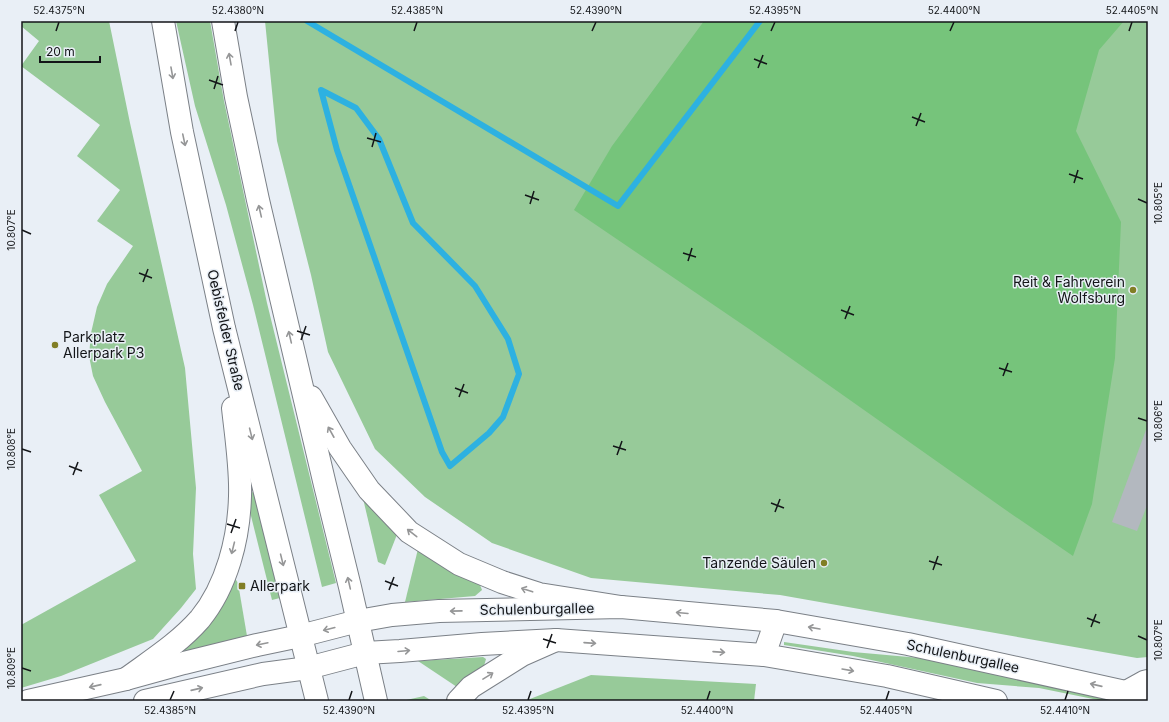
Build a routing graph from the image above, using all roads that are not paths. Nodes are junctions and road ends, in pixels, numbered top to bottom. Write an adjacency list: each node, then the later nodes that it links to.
1 (163, 21): 3 (main road, Oebisfelder Straße, one-way to 3)
2 (223, 21): 4 (main road, one-way to 2)
3 (224, 328): 8 (main road, Oebisfelder Straße, one-way to 8); 13 (main road, one-way to 13)
4 (299, 375): 5 (main road, one-way to 4); 6 (main road, one-way to 4)
5 (621, 607): 6 (main road, Schulenburgallee, one-way to 6); 7 (main road, Schulenburgallee, one-way to 5)
6 (358, 621): 8 (main road, Schulenburgallee, one-way to 8); 10 (main road)
7 (776, 621): 11 (main road); 15 (main road, Schulenburgallee, one-way to 7)
8 (300, 636): 12 (main road, Oebisfelder Straße); 13 (main road, one-way to 13)
9 (556, 640): 10 (main road, one-way to 9); 11 (main road, one-way to 11); 21 (main road, one-way to 9)
10 (365, 653): 12 (main road); 20 (main road)
11 (764, 655): 22 (main road, one-way to 22)
12 (308, 668): 18 (main road, one-way to 12); 19 (main road)
13 (126, 679): 17 (main road, one-way to 17)
14 (1148, 682): 15 (main road)
15 (1126, 692): 16 (main road, Schulenburgallee)
16 (1148, 697)
17 (28, 701)
18 (145, 701)
19 (317, 701)
20 (376, 701)
21 (458, 701)
22 (996, 701)

